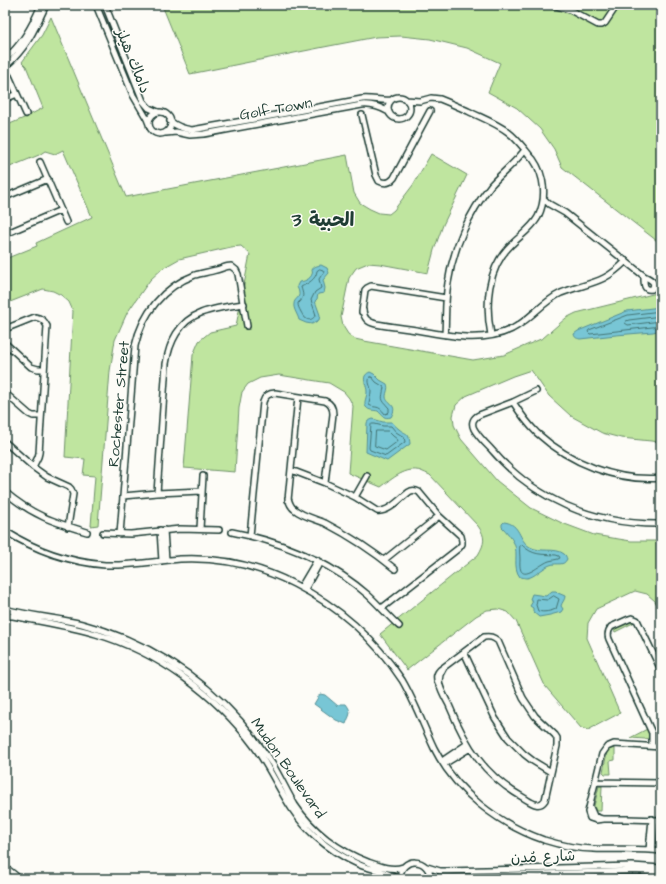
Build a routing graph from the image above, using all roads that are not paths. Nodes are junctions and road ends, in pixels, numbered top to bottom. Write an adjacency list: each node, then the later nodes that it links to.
1 (41, 5): 8 (street)
2 (46, 5): 9 (street)
3 (96, 5): 23 (street, داماك هيلز)
4 (105, 5): 17 (street, داماك هيلز)
5 (554, 5): 7 (street)
6 (617, 5): 7 (street)
7 (567, 7)
8 (5, 59)
9 (5, 67)
10 (9, 76): 11 (street)
11 (17, 94): 12 (street); 20 (street)
12 (5, 99)
13 (391, 100): 14 (street); 18 (street); 22 (street, Golf Town)
14 (406, 100): 15 (street); 19 (street)
15 (420, 101): 19 (street); 25 (street)
16 (430, 111): 21 (street)
17 (158, 112): 22 (street); 23 (street)
18 (389, 112): 19 (street); 24 (street, Golf Town)
19 (408, 113)
20 (26, 114)
21 (362, 114)
22 (170, 121): 24 (street)
23 (149, 124): 24 (street)
24 (166, 133)
25 (526, 152): 29 (street); 37 (street)
26 (40, 162): 27 (street)
27 (48, 179): 28 (street); 32 (street)
28 (5, 197)
29 (544, 199): 30 (street); 31 (street)
30 (551, 205): 31 (street); 35 (street)
31 (542, 207): 42 (street)
32 (60, 210): 33 (street); 34 (street)
33 (66, 222)
34 (5, 234)
35 (626, 261): 36 (street); 42 (street)
36 (644, 276)
37 (446, 298): 41 (street); 41 (street)
38 (244, 304): 39 (street, Rochester Street); 59 (street); 60 (street, Rochester Street)
39 (247, 326)
40 (5, 329): 44 (street)
41 (445, 335): 42 (street)
42 (491, 336)
43 (5, 343): 44 (street)
44 (44, 369): 49 (street)
45 (536, 392): 48 (street)
46 (5, 393): 49 (street)
47 (298, 396): 52 (street); 56 (street); 73 (street)
48 (513, 402): 55 (street); 63 (street)
49 (41, 416): 51 (street)
50 (5, 442): 51 (street)
51 (33, 468): 64 (street)
52 (291, 470): 56 (street); 74 (street)
53 (203, 476): 57 (street)
54 (367, 476): 61 (street)
55 (661, 478)
56 (325, 483): 61 (street)
57 (202, 491): 59 (street); 65 (street)
58 (5, 492): 64 (street)
59 (157, 493): 60 (street)
60 (123, 496): 72 (street, Rochester Street)
61 (355, 497): 62 (street)
62 (439, 516): 74 (street); 79 (street)
63 (661, 524)
64 (68, 527): 69 (street)
65 (200, 529): 66 (street); 67 (street)
66 (162, 530): 72 (street); 75 (street)
67 (219, 530)
68 (5, 531): 75 (street)
69 (87, 532)
70 (232, 532): 73 (street)
71 (103, 533): 72 (street)
72 (120, 534)
73 (250, 536): 76 (street)
74 (384, 560): 77 (street)
75 (164, 561): 78 (street)
76 (319, 561): 78 (street); 79 (street)
77 (395, 569)
78 (303, 588): 88 (street)
79 (382, 608): 82 (street)
80 (5, 609): 96 (street, Mudon Boulevard)
81 (5, 616): 103 (street, Mudon Boulevard)
82 (399, 626)
83 (464, 652): 85 (street); 89 (street); 89 (street)
84 (661, 670): 86 (street)
85 (469, 746): 88 (street); 89 (street)
86 (652, 746): 87 (street); 90 (street)
87 (661, 747)
88 (443, 762): 93 (street)
89 (551, 772)
90 (595, 782): 91 (street); 92 (street)
91 (661, 783)
92 (656, 820): 93 (street)
93 (651, 850): 94 (street)
94 (661, 851)
95 (5, 867): 102 (street)
96 (403, 867): 97 (street, Mudon Boulevard); 104 (street)
97 (427, 867): 98 (street, شارع مُدن); 105 (street)
98 (661, 868)
99 (661, 873): 106 (street, شارع مُدن)
100 (5, 877): 101 (street)
101 (7, 879)
102 (20, 879)
103 (397, 879)
104 (400, 879)
105 (430, 879)
106 (436, 879)

